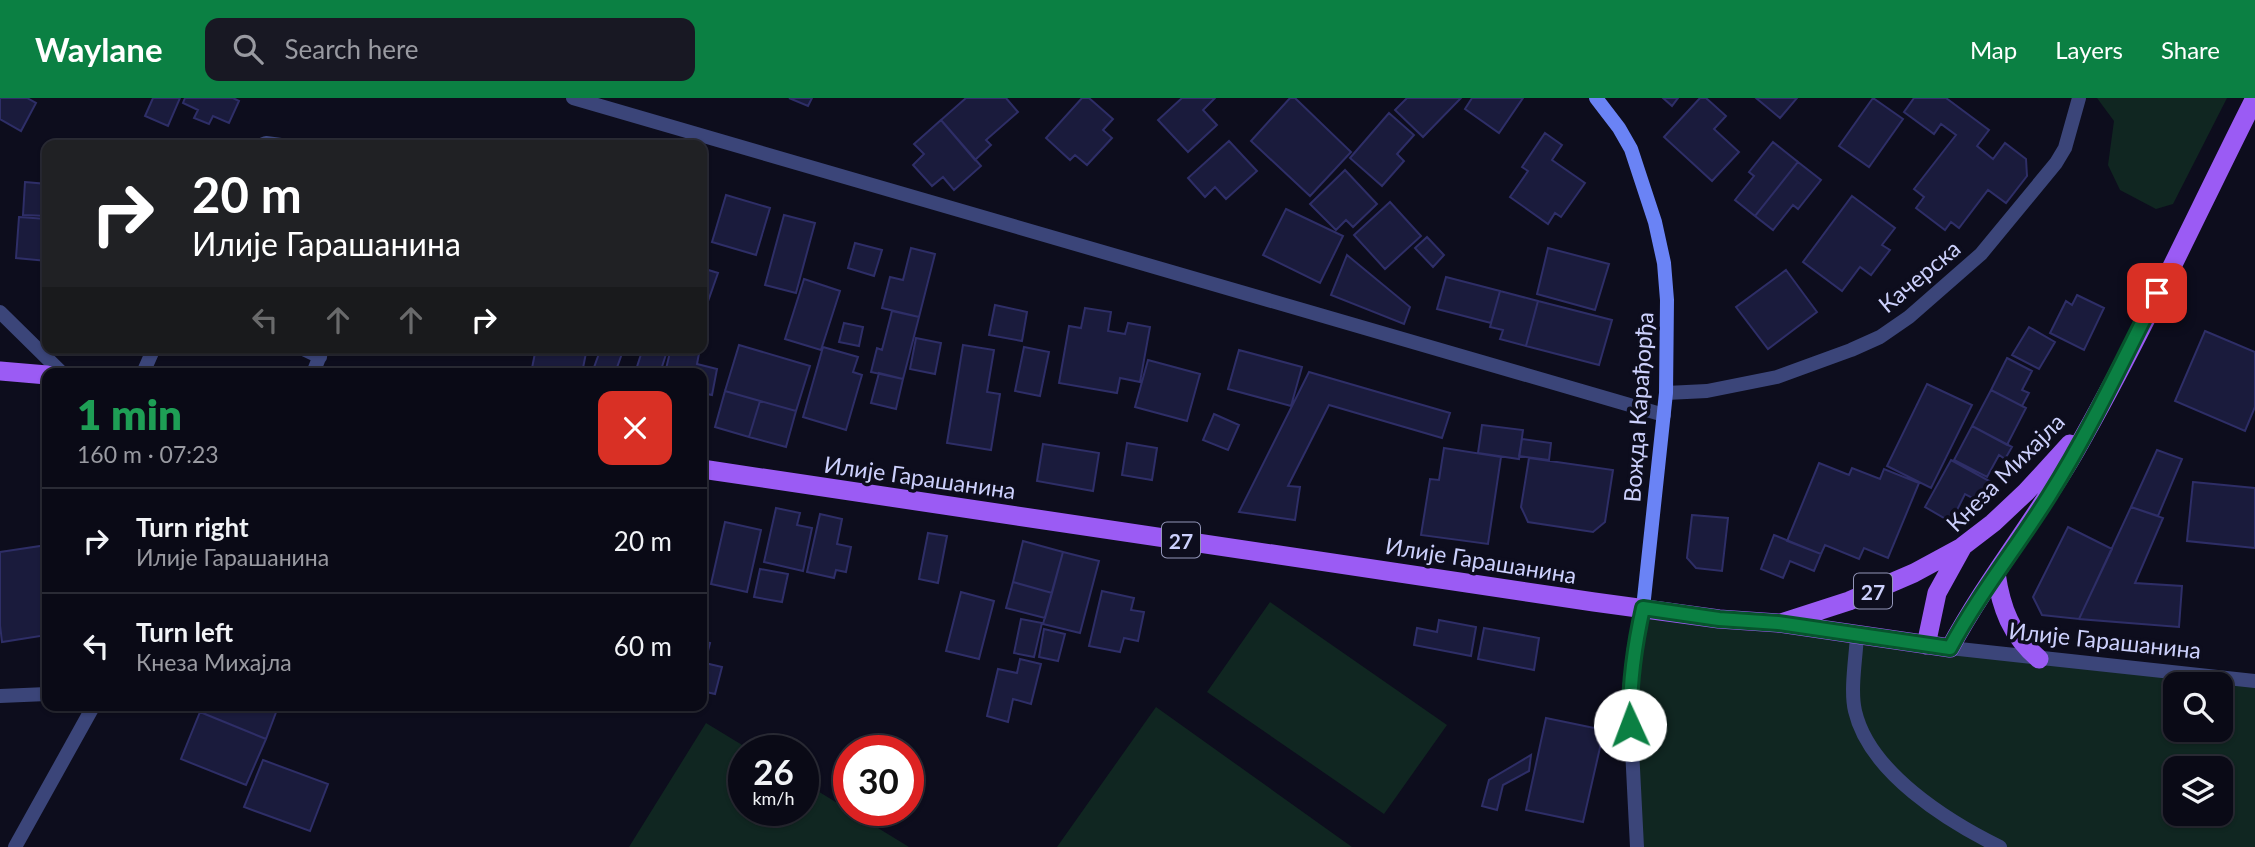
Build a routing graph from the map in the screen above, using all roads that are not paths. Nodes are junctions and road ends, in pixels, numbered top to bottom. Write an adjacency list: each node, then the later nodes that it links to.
1 (573, 98): 12 (street)
2 (1596, 98): 11 (main road, Вожда Карађорђа)
3 (2079, 98): 11 (street, Качерска)
4 (2255, 98): 13 (main road, Кнеза Михајла / 27)
5 (0, 312): 6 (street)
6 (42, 353)
7 (43, 354): 8 (street)
8 (57, 368)
9 (0, 371): 10 (main road)
10 (42, 375)
11 (1666, 393): 12 (main road, Вожда Карађорђа)
12 (1664, 415): 17 (main road, Вожда Карађорђа)
13 (2095, 415): 15 (main road, Кнеза Михајла / 27); 16 (main road, Кнеза Михајла / 27)
14 (707, 470): 17 (main road, Илије Гарашанина / 27)
15 (1963, 546): 18 (main road, 27); 20 (main road, Кнеза Михајла / 27)
16 (1996, 573): 21 (main road, Кнеза Михајла / 27); 22 (main road)
17 (1643, 608): 18 (main road, Илије Гарашанина / 27); 28 (street)
18 (1778, 623): 19 (main road, Илије Гарашанина)
19 (1857, 635): 20 (main road, Илије Гарашанина); 29 (street)
20 (1926, 645): 21 (main road, Илије Гарашанина)
21 (1950, 648): 22 (street, Илије Гарашанина)
22 (2039, 659): 23 (street, Илије Гарашанина)
23 (2255, 681)
24 (42, 694): 25 (street)
25 (0, 696)
26 (91, 711): 27 (street)
27 (15, 847)
28 (1637, 847)
29 (2000, 847)

